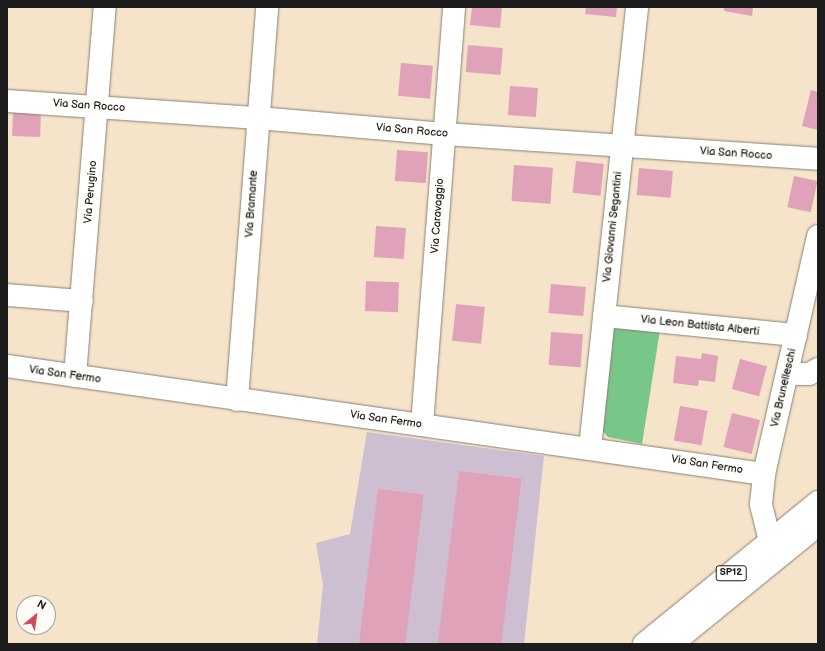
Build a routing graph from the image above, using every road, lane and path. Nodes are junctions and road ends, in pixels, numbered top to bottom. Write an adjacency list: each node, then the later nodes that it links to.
1 (105, 7): 6 (street, Via Perugino)
2 (267, 7): 7 (street, Via Bramante)
3 (454, 7): 8 (street, Via Caravaggio)
4 (637, 7): 9 (street, Via Giovanni Segantini)
5 (7, 101): 6 (street, Via San Rocco)
6 (98, 106): 7 (street, Via San Rocco); 13 (street, Via Perugino)
7 (258, 118): 8 (street, Via San Rocco); 20 (street, Via Bramante)
8 (444, 134): 9 (street, Via San Rocco); 21 (street, Via Caravaggio)
9 (621, 146): 10 (street, Via San Rocco); 14 (street, Via Giovanni Segantini)
10 (818, 159)
11 (818, 236): 15 (street, Via Brunelleschi)
12 (7, 295): 13 (street)
13 (82, 301): 19 (street, Via Perugino)
14 (604, 316): 15 (street, Via Leon Battista Alberti); 22 (street, Via Giovanni Segantini)
15 (796, 335): 18 (street, Via Brunelleschi)
16 (7, 366): 19 (street, Via San Fermo)
17 (818, 369): 18 (street)
18 (787, 374): 23 (street, Via Brunelleschi)
19 (75, 376): 20 (street, Via San Fermo)
20 (237, 400): 21 (street, Via San Fermo)
21 (422, 425): 22 (street, Via San Fermo)
22 (590, 448): 23 (street, Via San Fermo)
23 (764, 474): 26 (street, Via Brunelleschi)
24 (818, 502): 26 (street, SP12)
25 (818, 525): 28 (street, SP12)
26 (770, 541): 27 (street, SP12)
27 (644, 644)
28 (672, 644)

